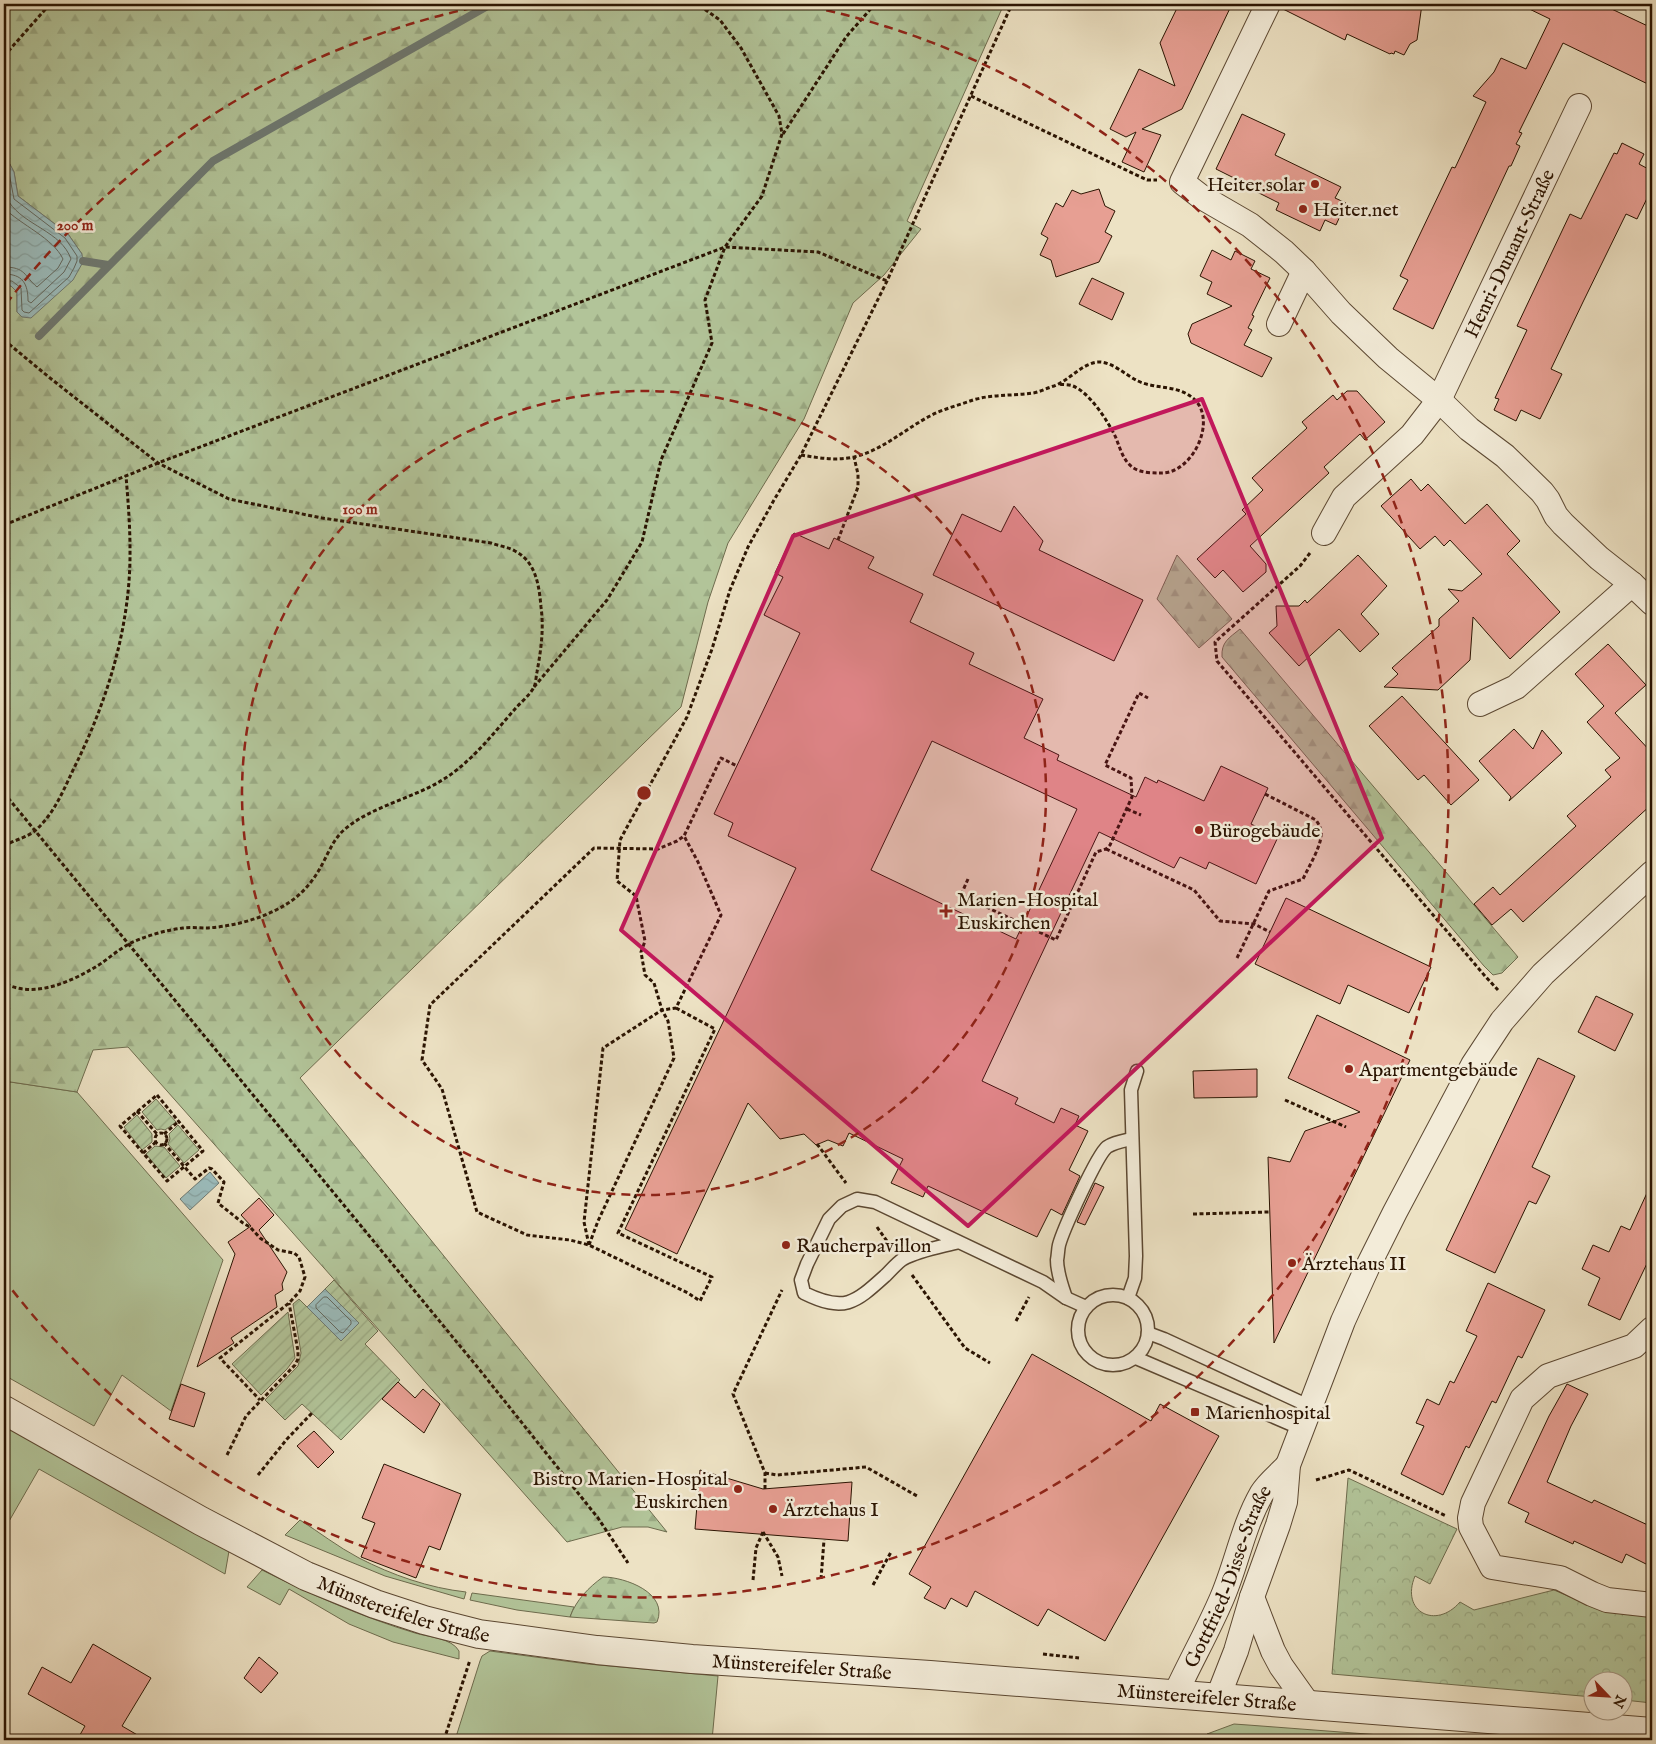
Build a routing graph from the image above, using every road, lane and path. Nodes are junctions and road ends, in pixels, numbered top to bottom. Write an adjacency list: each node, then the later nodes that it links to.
1 (50, 4): 6 (path)
2 (698, 4): 9 (path)
3 (875, 4): 9 (path)
4 (1012, 4): 7 (path)
5 (1268, 4): 10 (street)
6 (4, 56)
7 (971, 96): 10 (path); 13 (path)
8 (1579, 106): 17 (street, Henri-Dunant-Straße)
9 (782, 134): 11 (path)
10 (1182, 182): 12 (street)
11 (725, 247): 13 (path); 20 (path); 27 (path)
12 (1304, 271): 14 (street); 17 (street)
13 (887, 281): 18 (path)
14 (1279, 324)
15 (4, 340): 20 (path)
16 (1058, 384): 16 (path); 19 (path)
17 (1439, 400): 23 (street, Henri-Dunant-Straße); 25 (street)
18 (801, 455): 19 (path); 38 (path)
19 (854, 457): 24 (path)
20 (158, 463): 21 (path); 27 (path)
21 (126, 476): 22 (path); 35 (path)
22 (4, 525)
23 (1324, 533): 47 (path)
24 (838, 540)
25 (1632, 584): 26 (street); 29 (street)
26 (1652, 604)
27 (534, 687): 44 (path)
28 (1148, 698): 33 (path)
29 (1480, 704)
30 (738, 766): 36 (path)
31 (4, 793): 35 (path)
32 (1265, 794): 42 (path)
33 (1127, 808): 34 (path); 39 (path)
34 (1141, 815)
35 (36, 830): 37 (path); 44 (path)
36 (684, 836): 38 (path); 48 (path)
37 (4, 846)
38 (618, 848): 49 (path); 65 (path)
39 (1106, 849): 41 (path); 42 (path)
40 (1651, 876): 47 (street, Gottfried-Disse-Straße)
41 (968, 879)
42 (1254, 924): 43 (path); 45 (path)
43 (1270, 932)
44 (128, 944): 46 (path); 91 (path)
45 (1237, 958)
46 (4, 983)
47 (1514, 1006): 77 (street, Gottfried-Disse-Straße)
48 (676, 1008): 49 (path); 65 (path)
49 (662, 1010): 65 (path); 65 (path)
50 (1137, 1070): 57 (lane)
51 (1285, 1100): 54 (path)
52 (137, 1111): 53 (path); 55 (path); 60 (path)
53 (178, 1122): 56 (path); 61 (path)
54 (1346, 1127)
55 (157, 1134): 56 (path); 58 (path)
56 (164, 1134): 59 (path)
57 (1132, 1139): 68 (lane); 69 (lane)
58 (156, 1142): 59 (path); 60 (path)
59 (164, 1143): 61 (path)
60 (143, 1153): 61 (path)
61 (184, 1166): 70 (path)
62 (1269, 1212): 63 (path)
63 (1193, 1214)
64 (959, 1242): 64 (lane); 66 (lane)
65 (589, 1245)
66 (1037, 1280): 68 (lane); 72 (path)
67 (785, 1284): 83 (path)
68 (1066, 1298): 71 (lane)
69 (1128, 1298): 71 (lane); 74 (lane)
70 (289, 1303): 76 (path); 76 (path)
71 (1086, 1307): 75 (lane)
72 (1016, 1321)
73 (1652, 1329): 88 (street)
74 (1148, 1333): 75 (lane); 77 (lane)
75 (1136, 1358): 80 (lane)
76 (260, 1400): 81 (path)
77 (1312, 1407): 80 (street, Gottfried-Disse-Straße)
78 (4, 1410): 99 (street, Münstereifeler Straße)
79 (312, 1413): 84 (path)
80 (1302, 1429): 82 (street, Gottfried-Disse-Straße)
81 (227, 1455)
82 (1288, 1465): 96 (street, Gottfried-Disse-Straße); 99 (street, Gottfried-Disse-Straße)
83 (765, 1474): 86 (path); 87 (path)
84 (258, 1475)
85 (1316, 1480): 88 (path)
86 (766, 1489)
87 (917, 1496)
88 (1471, 1527): 97 (street)
89 (824, 1540): 93 (path)
90 (891, 1552): 95 (path)
91 (628, 1563)
92 (782, 1576): 94 (path)
93 (821, 1579)
94 (753, 1580)
95 (873, 1584)
96 (1252, 1597): 100 (street, Gottfried-Disse-Straße); 101 (street, Gottfried-Disse-Straße)
97 (1652, 1605)
98 (466, 1673): 103 (path)
99 (1175, 1695): 100 (street, Münstereifeler Straße)
100 (1218, 1697): 101 (street, Münstereifeler Straße)
101 (1308, 1704): 102 (street, Münstereifeler Straße)
102 (1652, 1732)
103 (444, 1740)

